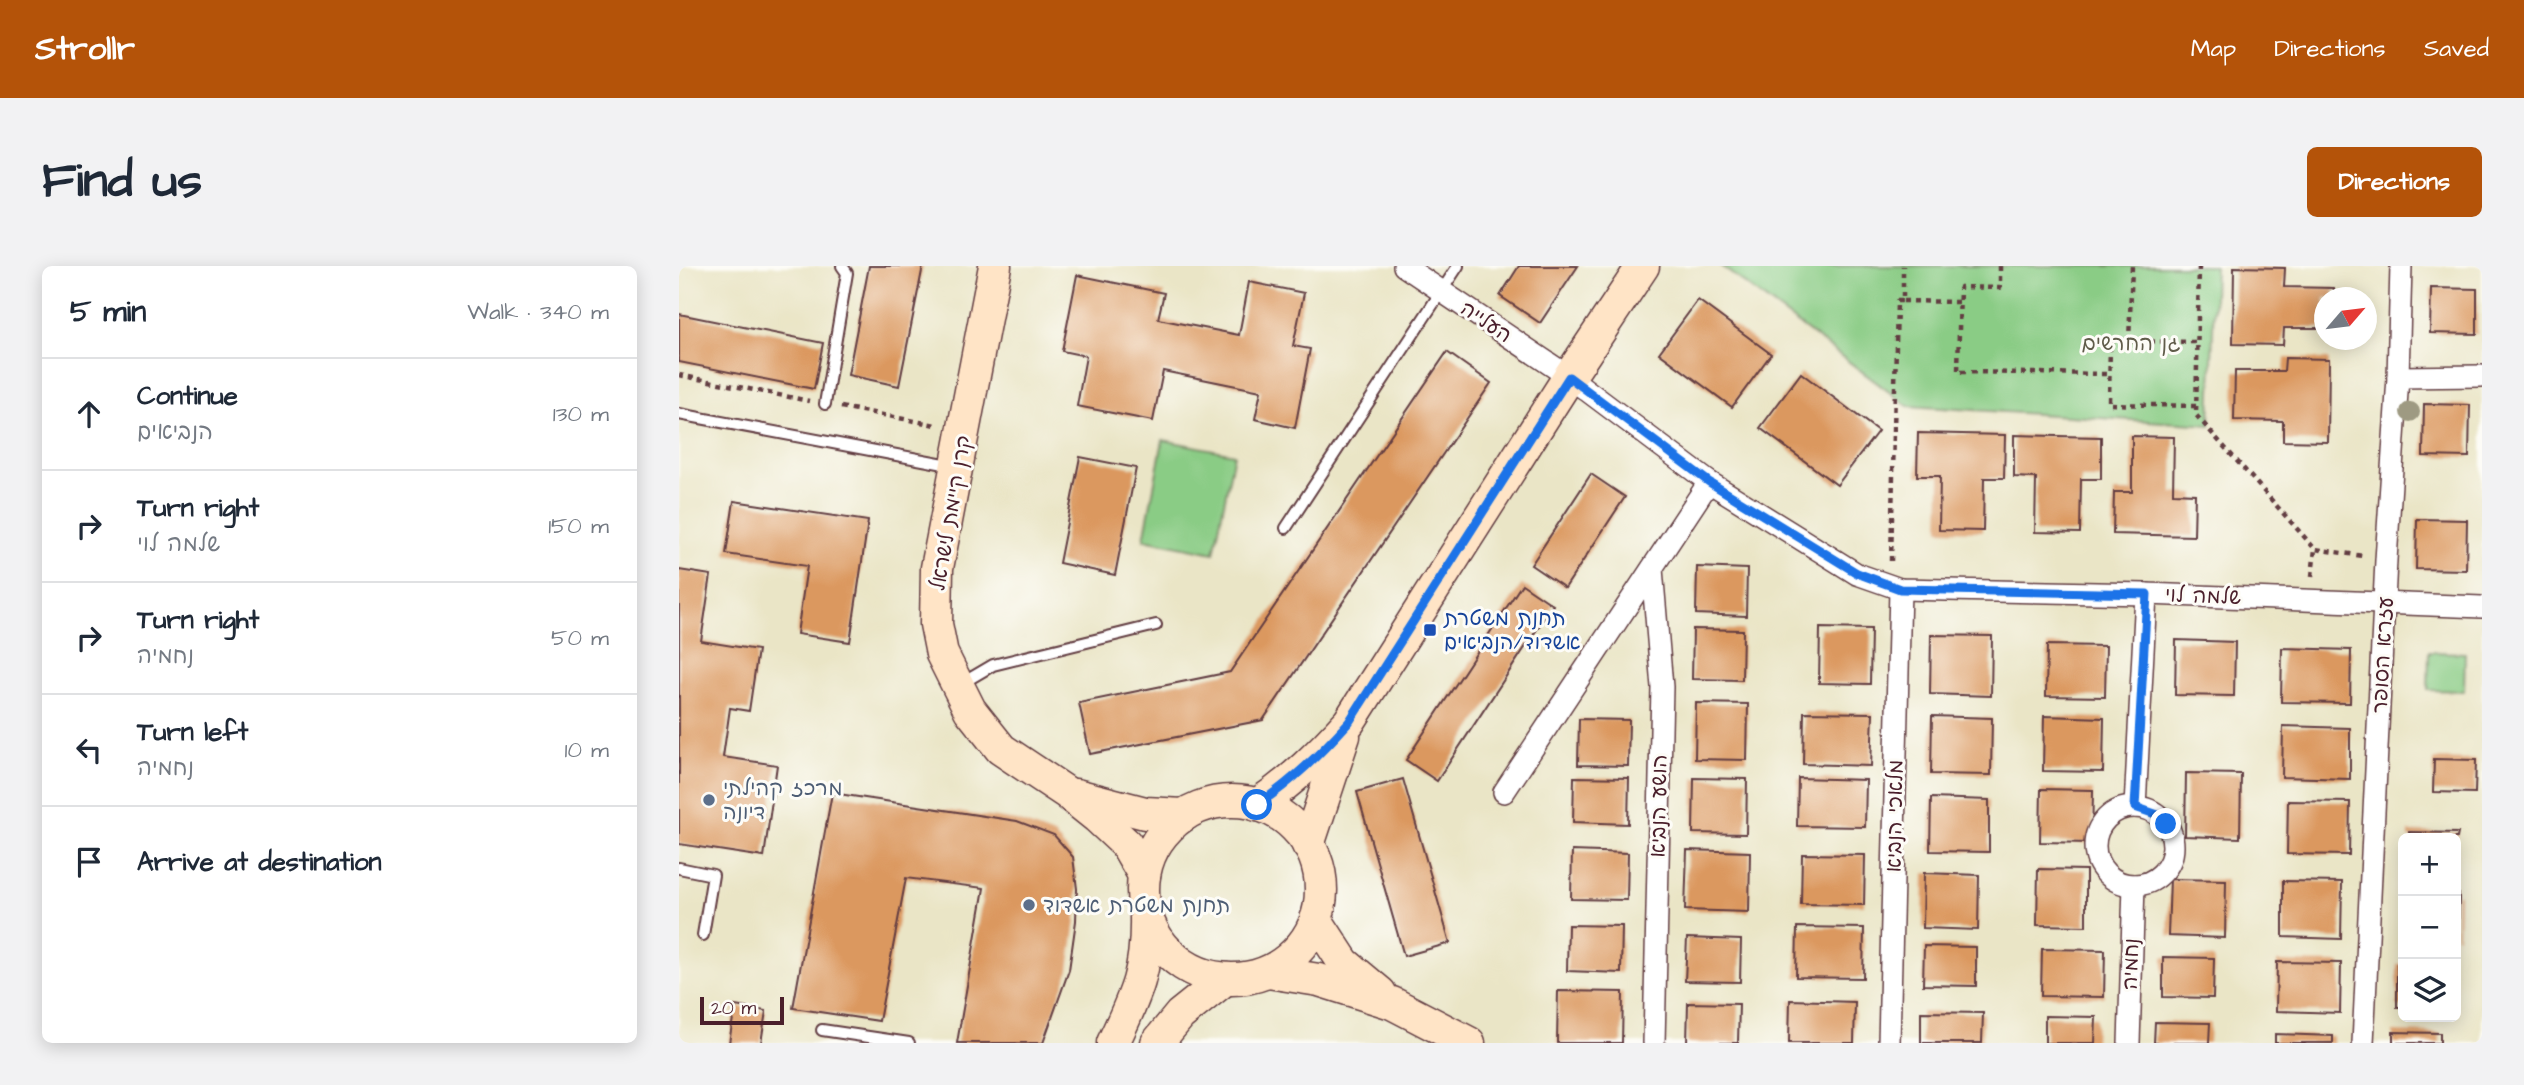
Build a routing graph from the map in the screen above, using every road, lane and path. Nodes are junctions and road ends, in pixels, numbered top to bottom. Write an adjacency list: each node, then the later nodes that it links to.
1 (842, 266): 20 (lane)
2 (995, 266): 23 (street, קרן קיימת לישראל)
3 (1404, 266): 11 (street, העלייה)
4 (1458, 266): 11 (lane)
5 (1643, 266): 18 (street)
6 (1903, 266): 12 (path)
7 (2000, 266): 13 (path)
8 (2132, 266): 14 (path)
9 (2199, 266): 15 (path)
10 (2401, 266): 19 (street, עזרא הסופר)
11 (1441, 291): 18 (street, העלייה); 25 (lane)
12 (1903, 301): 13 (path); 28 (path)
13 (1960, 302): 16 (path)
14 (2129, 341): 15 (path); 16 (path)
15 (2197, 342): 21 (path)
16 (2110, 374): 21 (path)
17 (2482, 376): 19 (street)
18 (1569, 377): 24 (street, שלמה לוי); 34 (street)
19 (2398, 377): 26 (street, עזרא הסופר)
20 (824, 404)
21 (2196, 406): 26 (path)
22 (679, 414): 23 (lane)
23 (958, 467): 33 (street, קרן קיימת לישראל)
24 (1709, 482): 27 (street); 28 (street, שלמה לוי)
25 (1286, 528)
26 (2386, 560): 30 (street, עזרא הסופר)
27 (1652, 569): 35 (street); 55 (street, הושע הנביא)
28 (1895, 588): 29 (street, שלמה לוי); 56 (street, מלאכי הנביא)
29 (2147, 594): 30 (street, שלמה לוי); 38 (street)
30 (2386, 603): 31 (street, שלמה לוי); 58 (street, עזרא הסופר)
31 (2482, 607)
32 (1156, 625): 33 (lane)
33 (956, 686): 36 (street, קרן קיימת לישראל)
34 (1349, 722): 37 (street); 40 (street)
35 (1504, 792)
36 (1067, 793): 39 (street, קרן קיימת לישראל); 42 (street, קרן קיימת לישראל)
37 (1257, 805): 39 (street); 40 (street)
38 (2135, 807): 43 (street); 43 (street)
39 (1184, 815): 42 (street)
40 (1308, 845): 45 (street)
41 (679, 868): 46 (lane)
42 (1144, 875): 44 (street)
43 (2134, 885): 57 (street, נחמיה)
44 (1146, 915): 48 (street); 53 (street)
45 (1316, 920): 47 (street); 49 (street)
46 (703, 935)
47 (1268, 972): 48 (street); 49 (street)
48 (1225, 979): 54 (street)
49 (1392, 1003): 51 (street)
50 (822, 1030): 52 (lane)
51 (1462, 1042)
52 (909, 1043)
53 (1113, 1043)
54 (1157, 1043)
55 (1654, 1043)
56 (1889, 1043)
57 (2129, 1043)
58 (2363, 1043)

